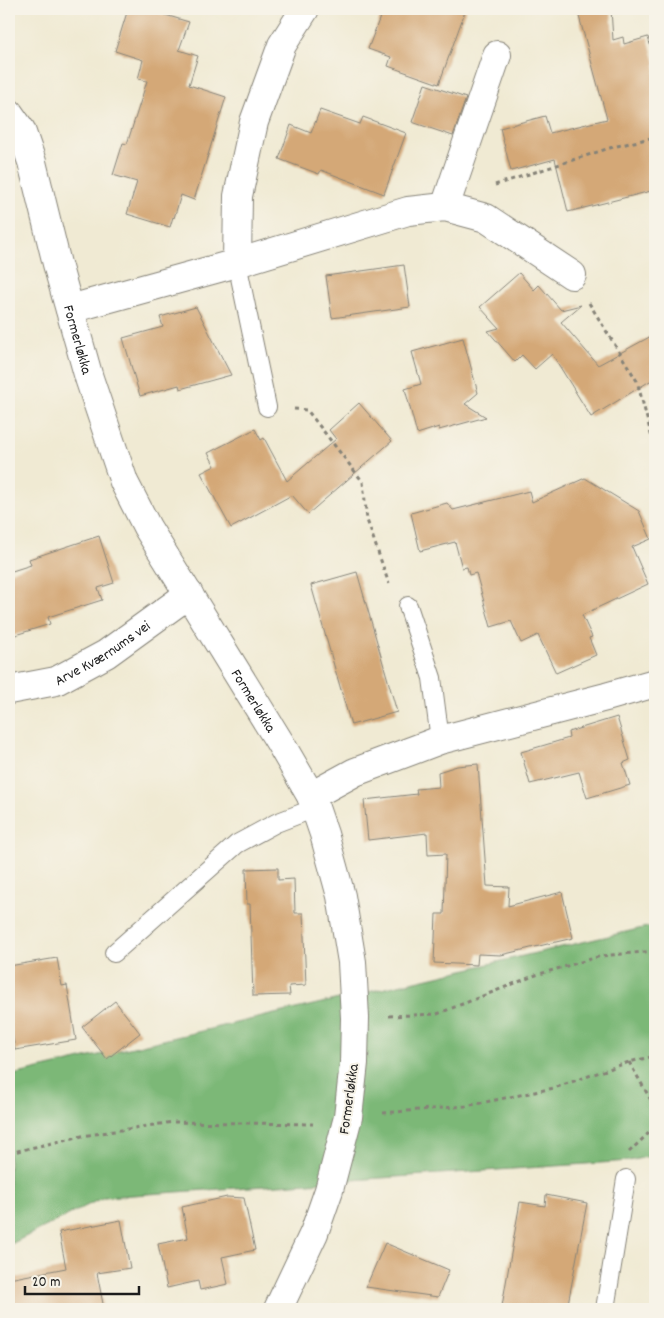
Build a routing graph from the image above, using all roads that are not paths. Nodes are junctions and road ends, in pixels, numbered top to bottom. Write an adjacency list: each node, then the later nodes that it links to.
1 (305, 9): 5 (street)
2 (497, 55): 4 (street)
3 (9, 113): 7 (street, Formerløkka)
4 (445, 207): 5 (street); 6 (street)
5 (237, 263): 7 (street); 8 (lane)
6 (572, 275)
7 (70, 309): 9 (street, Formerløkka)
8 (267, 406)
9 (189, 594): 12 (street, Arve Kværnums vei); 14 (street, Formerløkka)
10 (408, 606): 13 (lane)
11 (655, 683): 13 (street)
12 (9, 690)
13 (440, 740): 14 (street)
14 (313, 802): 15 (lane); 17 (street, Formerløkka)
15 (114, 953)
16 (626, 1179): 18 (lane)
17 (278, 1309)
18 (605, 1309)

